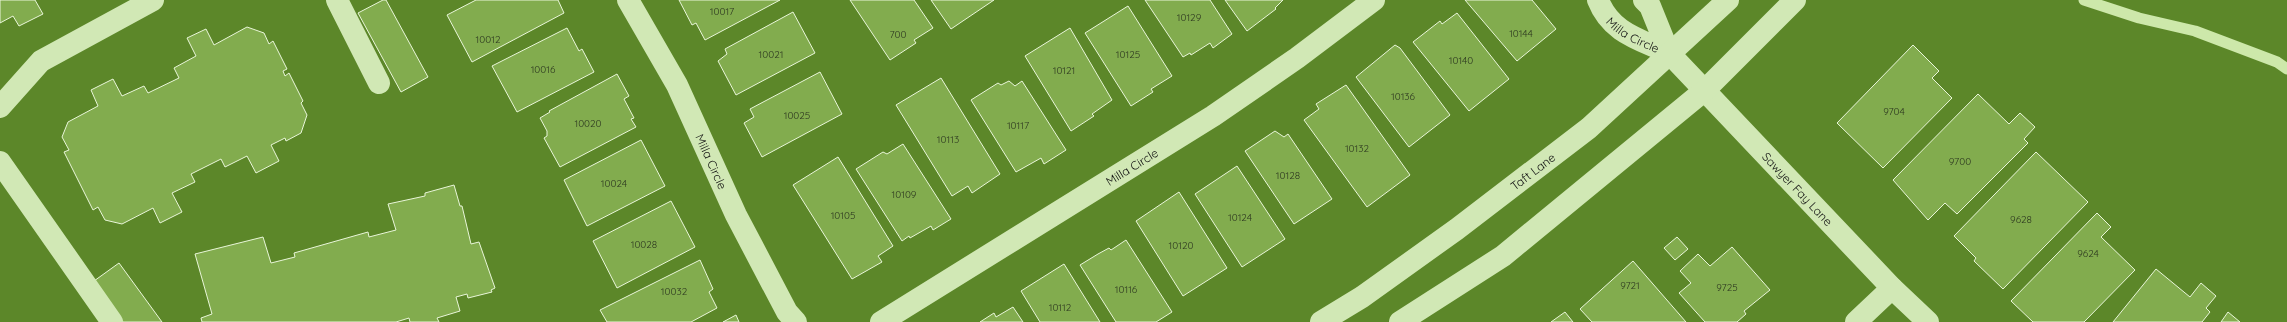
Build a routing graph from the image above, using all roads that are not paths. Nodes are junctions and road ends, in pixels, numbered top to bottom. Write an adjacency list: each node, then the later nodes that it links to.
1 (153, 0): 12 (street)
2 (337, 0): 10 (street)
3 (628, 0): 16 (street, Milla Circle)
4 (1374, 0): 17 (street, Milla Circle)
5 (1598, 0): 9 (street, Milla Circle)
6 (1644, 0): 9 (street, Milla Circle)
7 (1728, 0): 9 (street, Taft Lane)
8 (1795, 0): 11 (street)
9 (1669, 53): 11 (street, Sawyer Fay Lane); 18 (street, Taft Lane)
10 (379, 83)
11 (1705, 90): 14 (street, Sawyer Fay Lane); 19 (street)
12 (0, 107)
13 (0, 162): 15 (street)
14 (1892, 288): 20 (street); 21 (street, Sawyer Fay Lane)
15 (112, 322)
16 (796, 322)
17 (881, 322)
18 (1321, 322)
19 (1400, 322)
20 (1856, 322)
21 (1928, 322)

